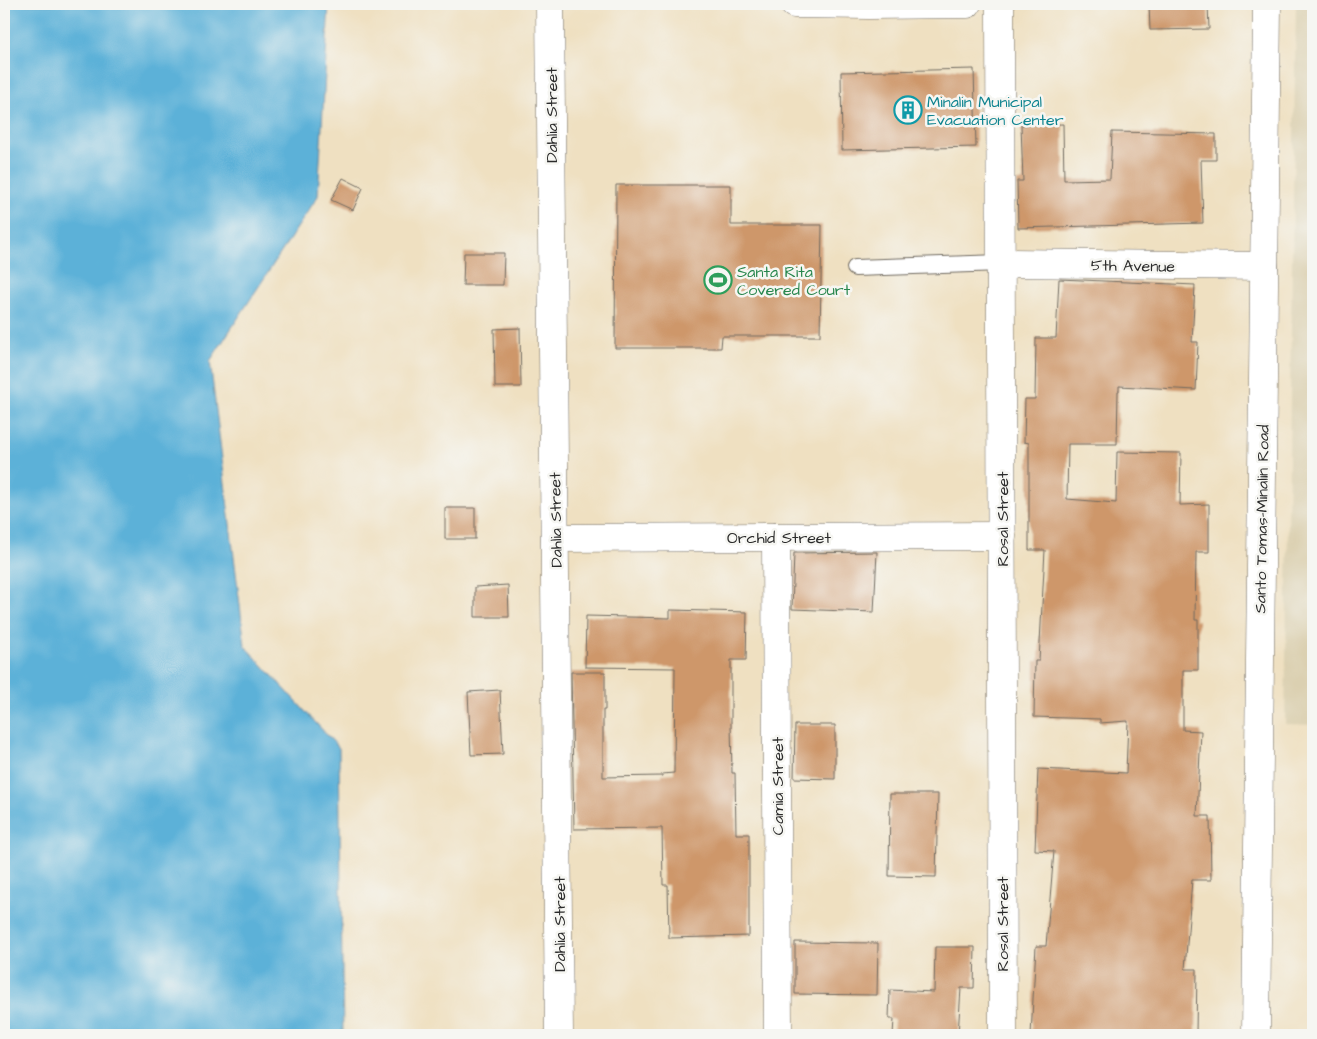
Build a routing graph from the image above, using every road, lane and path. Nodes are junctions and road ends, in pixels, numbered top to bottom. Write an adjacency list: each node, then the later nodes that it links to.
1 (550, 4): 11 (street, Dahlia Street)
2 (794, 4): 3 (street)
3 (967, 4)
4 (1000, 4): 6 (street, Rosal Street)
5 (1267, 4): 7 (street, Santo Tomas-Minalin Road)
6 (1001, 263): 7 (street, 5th Avenue); 8 (lane); 9 (street, Rosal Street)
7 (1264, 266): 15 (street, Santo Tomas-Minalin Road)
8 (855, 268)
9 (1002, 536): 10 (street, Orchid Street); 14 (street, Rosal Street)
10 (776, 537): 11 (street, Orchid Street); 13 (street, Camia Street)
11 (555, 538): 12 (street, Dahlia Street)
12 (559, 1035)
13 (778, 1035)
14 (1003, 1035)
15 (1256, 1035)

